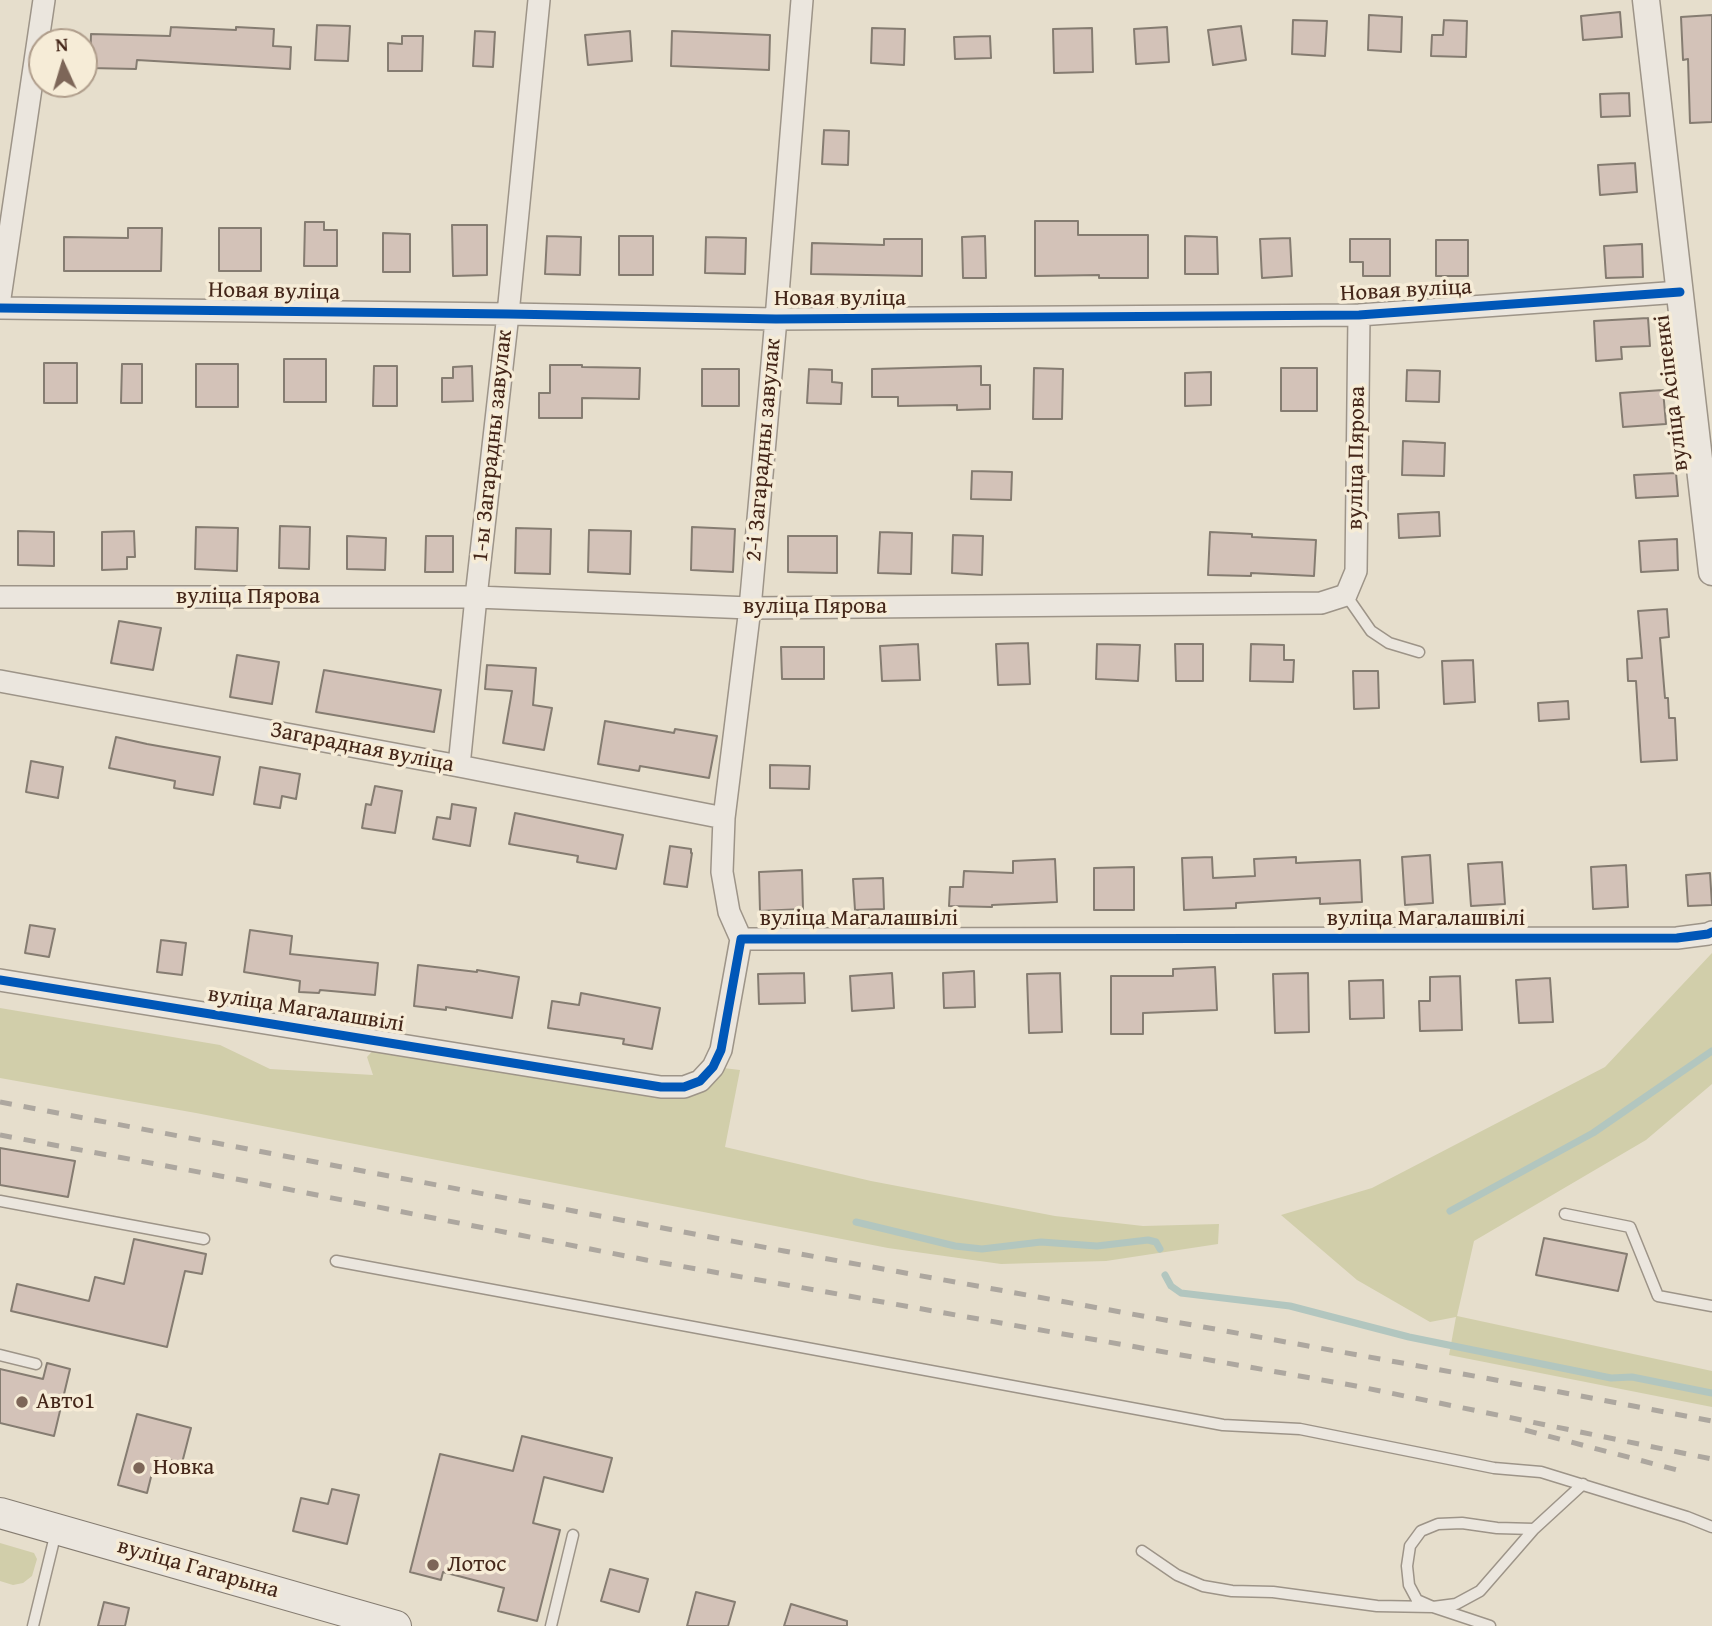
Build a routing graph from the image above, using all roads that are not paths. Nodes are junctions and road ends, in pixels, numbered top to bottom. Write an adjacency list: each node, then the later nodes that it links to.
1 (44, 0): 6 (street)
2 (539, 0): 8 (street, 1-ы Загарадны завулак)
3 (802, 0): 10 (street, 2-і Загарадны завулак)
4 (1646, 0): 5 (street, вуліца Асіпенкі)
5 (1680, 292): 9 (street, Новая вуліца); 11 (street, вуліца Асіпенкі)
6 (0, 298)
7 (0, 308): 8 (street, Новая вуліца)
8 (508, 314): 10 (street, Новая вуліца); 14 (street, 1-ы Загарадны завулак)
9 (1359, 315): 10 (street, Новая вуліца); 12 (street, вуліца Пярова)
10 (776, 319): 15 (street, 2-і Загарадны завулак)
11 (1712, 572)
12 (1346, 595): 15 (street, вуліца Пярова); 16 (lane)
13 (0, 597): 14 (street, вуліца Пярова)
14 (476, 597): 15 (street, вуліца Пярова); 18 (street, 1-ы Загарадны завулак)
15 (750, 608): 19 (street, 2-і Загарадны завулак)
16 (1419, 652)
17 (0, 681): 18 (street, Загарадная вуліца)
18 (459, 766): 19 (street, Загарадная вуліца)
19 (724, 818): 21 (street, 2-і Загарадны завулак)
20 (1712, 932): 21 (street, вуліца Магалашвілі)
21 (741, 939): 22 (street, вуліца Магалашвілі)
22 (0, 980)
23 (0, 1201): 25 (lane)
24 (1565, 1214): 27 (lane)
25 (204, 1239)
26 (336, 1261): 30 (lane)
27 (1712, 1306)
28 (0, 1355): 29 (lane)
29 (36, 1364)
30 (1583, 1484): 32 (lane); 34 (lane)
31 (0, 1513): 33 (main road, вуліца Гагарына)
32 (1712, 1527)
33 (57, 1529): 38 (main road, вуліца Гагарына); 39 (lane)
34 (1534, 1529): 37 (lane); 37 (lane)
35 (573, 1535): 40 (lane)
36 (1142, 1551): 37 (lane)
37 (1433, 1607): 41 (lane)
38 (385, 1624)
39 (33, 1626)
40 (551, 1626)
41 (1490, 1626)

